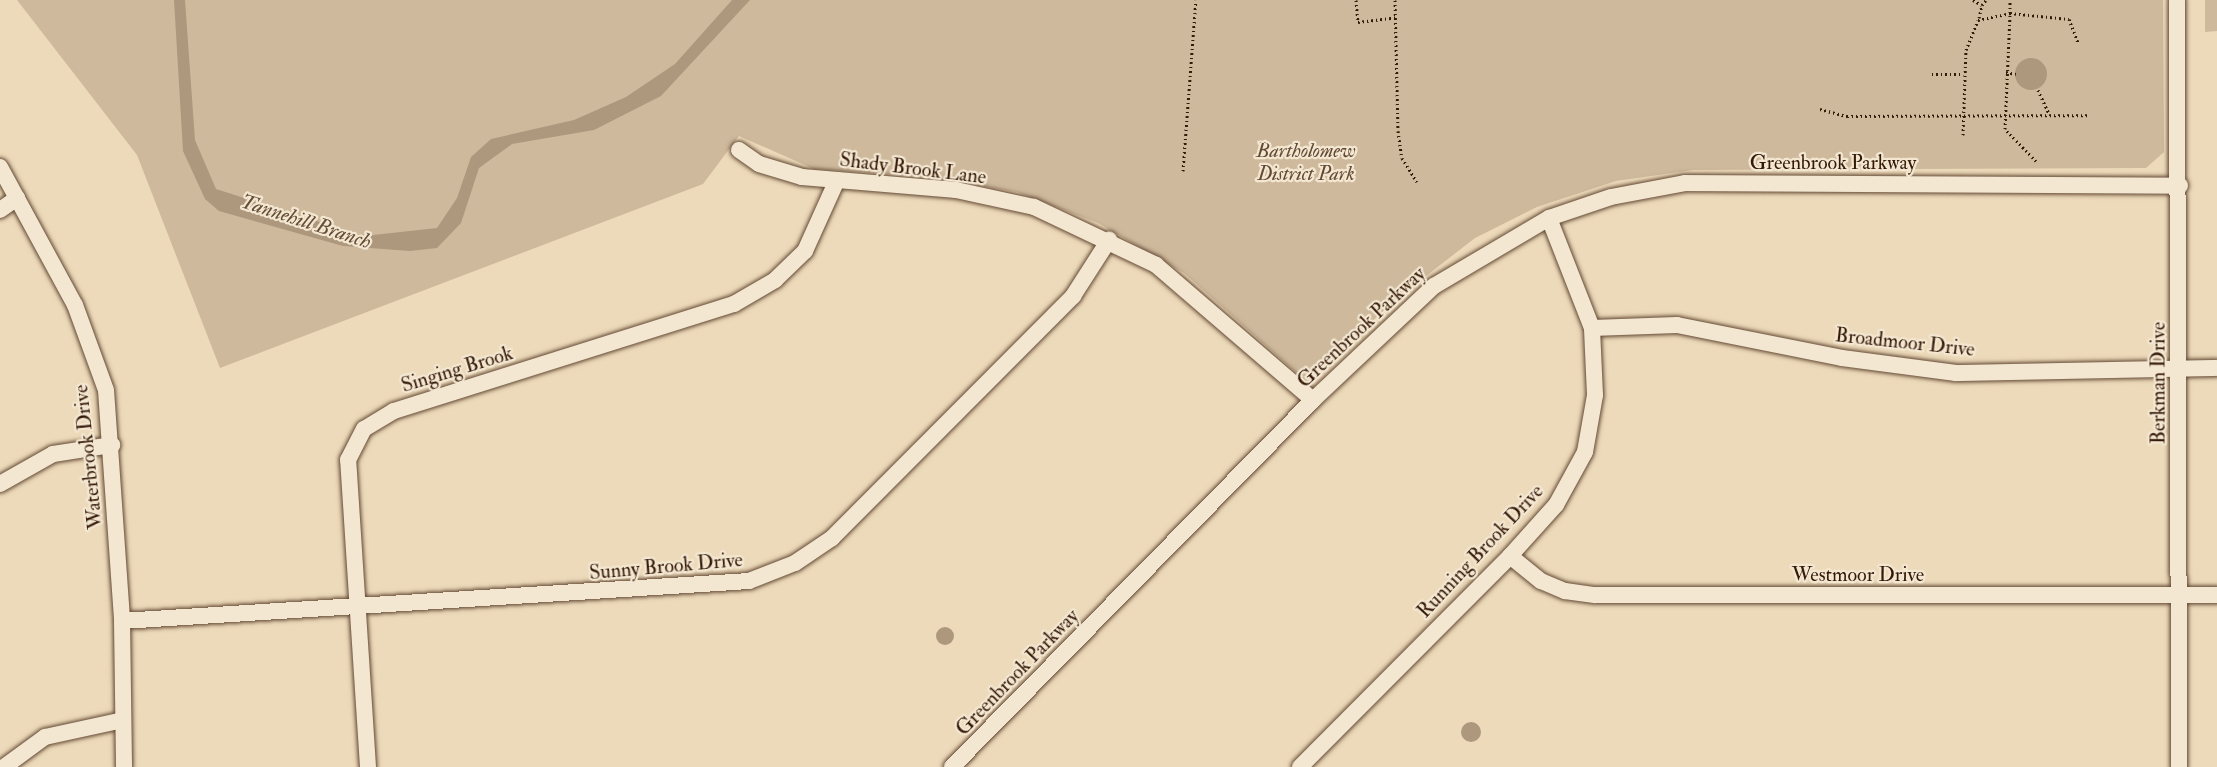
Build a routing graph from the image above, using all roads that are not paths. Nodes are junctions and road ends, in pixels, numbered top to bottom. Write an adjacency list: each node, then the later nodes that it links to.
1 (2177, 2): 5 (street, Berkman Drive)
2 (739, 150): 4 (street, Shady Brook Lane)
3 (0, 167): 6 (street, Waterbrook Drive)
4 (837, 180): 9 (street, Shady Brook Lane); 19 (street, Singing Brook)
5 (2180, 186): 8 (street, Greenbrook Parkway); 11 (street, Berkman Drive)
6 (17, 198): 7 (street); 14 (street, Waterbrook Drive)
7 (0, 210)
8 (1549, 218): 10 (street, Running Brook Drive); 13 (street, Greenbrook Parkway)
9 (1109, 240): 13 (street, Shady Brook Lane); 19 (street, Sunny Brook Drive)
10 (1592, 328): 11 (street, Broadmoor Drive); 16 (street, Running Brook Drive)
11 (2179, 368): 12 (street, Broadmoor Drive); 18 (street, Berkman Drive)
12 (2217, 368)
13 (1312, 400): 25 (street, Greenbrook Parkway)
14 (112, 445): 15 (street); 20 (street, Waterbrook Drive)
15 (0, 484)
16 (1510, 556): 18 (street, Westmoor Drive); 26 (street, Running Brook Drive)
17 (2217, 595): 18 (street, Westmoor Drive)
18 (2178, 596): 27 (street, Berkman Drive)
19 (356, 609): 20 (street, Sunny Brook Drive); 24 (street, Singing Brook)
20 (122, 621): 21 (street, Waterbrook Drive)
21 (123, 720): 22 (street); 23 (street, Waterbrook Drive)
22 (4, 767)
23 (124, 767)
24 (368, 767)
25 (952, 767)
26 (1300, 767)
27 (2179, 767)

